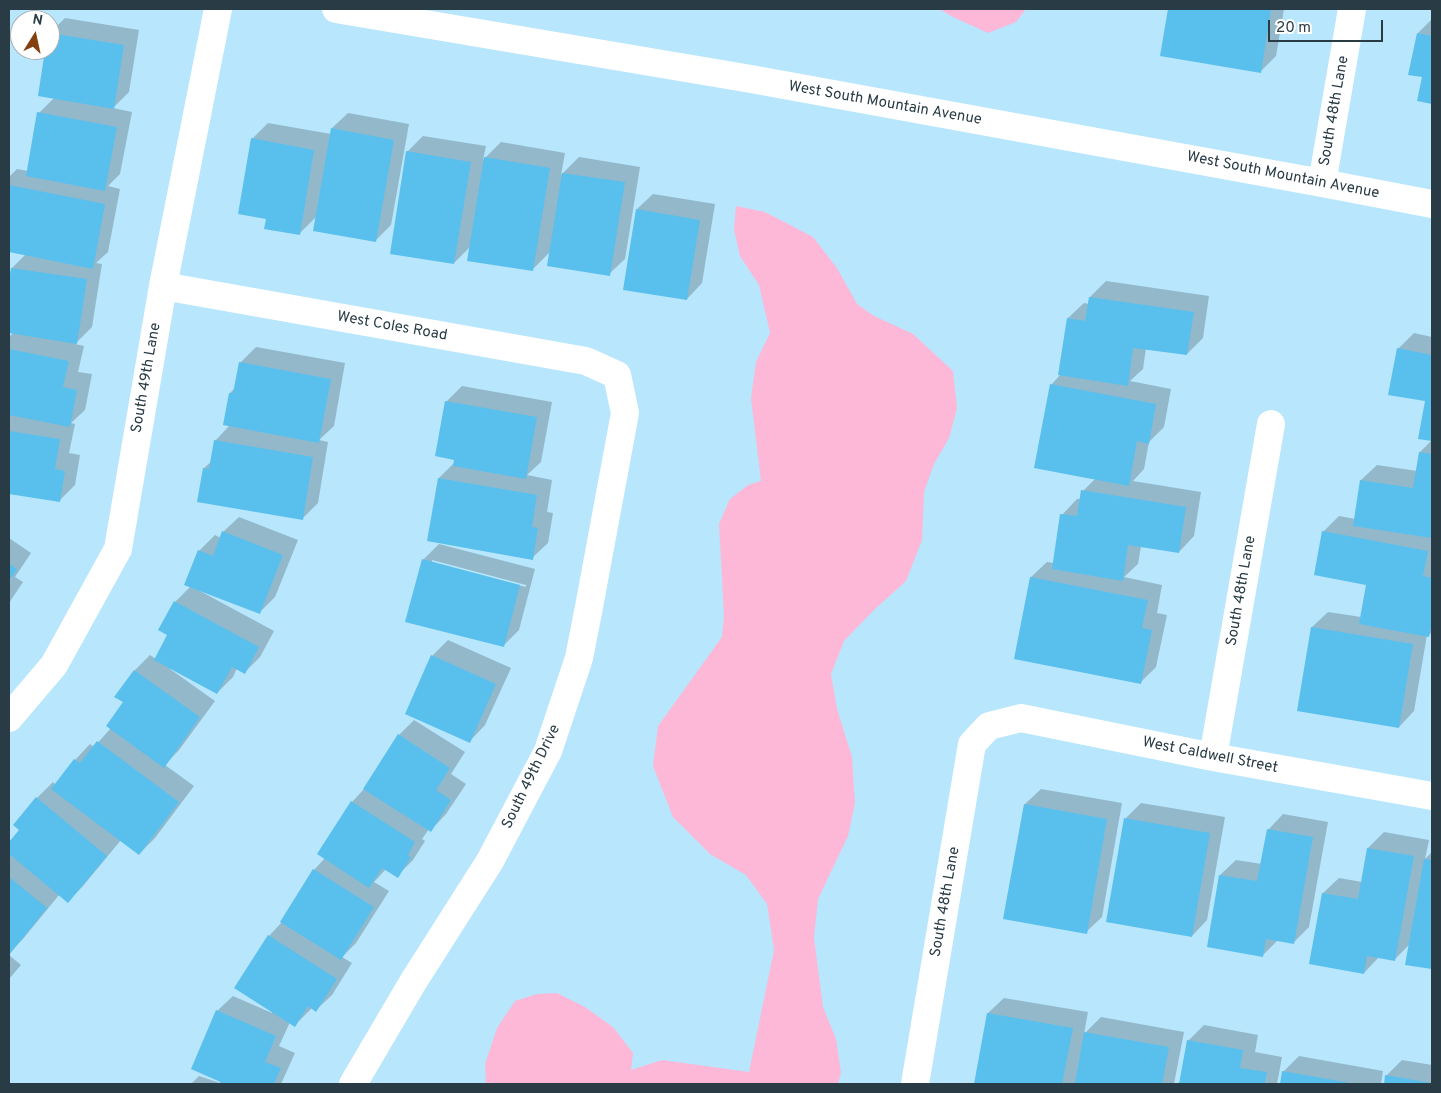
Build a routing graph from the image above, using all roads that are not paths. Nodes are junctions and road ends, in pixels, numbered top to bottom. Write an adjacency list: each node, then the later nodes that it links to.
1 (218, 9): 6 (street, South 49th Lane)
2 (336, 9): 4 (street, West South Mountain Avenue)
3 (1352, 9): 4 (street, South 48th Lane)
4 (1322, 183): 5 (street, West South Mountain Avenue)
5 (1432, 204)
6 (163, 286): 7 (street, West Coles Road); 9 (street, South 49th Lane)
7 (617, 376): 13 (street, South 49th Drive)
8 (1271, 424): 11 (street, South 48th Lane)
9 (9, 718)
10 (989, 726): 11 (street, West Caldwell Street); 14 (street, South 48th Lane)
11 (1213, 757): 12 (street, West Caldwell Street)
12 (1432, 796)
13 (353, 1084)
14 (915, 1084)

